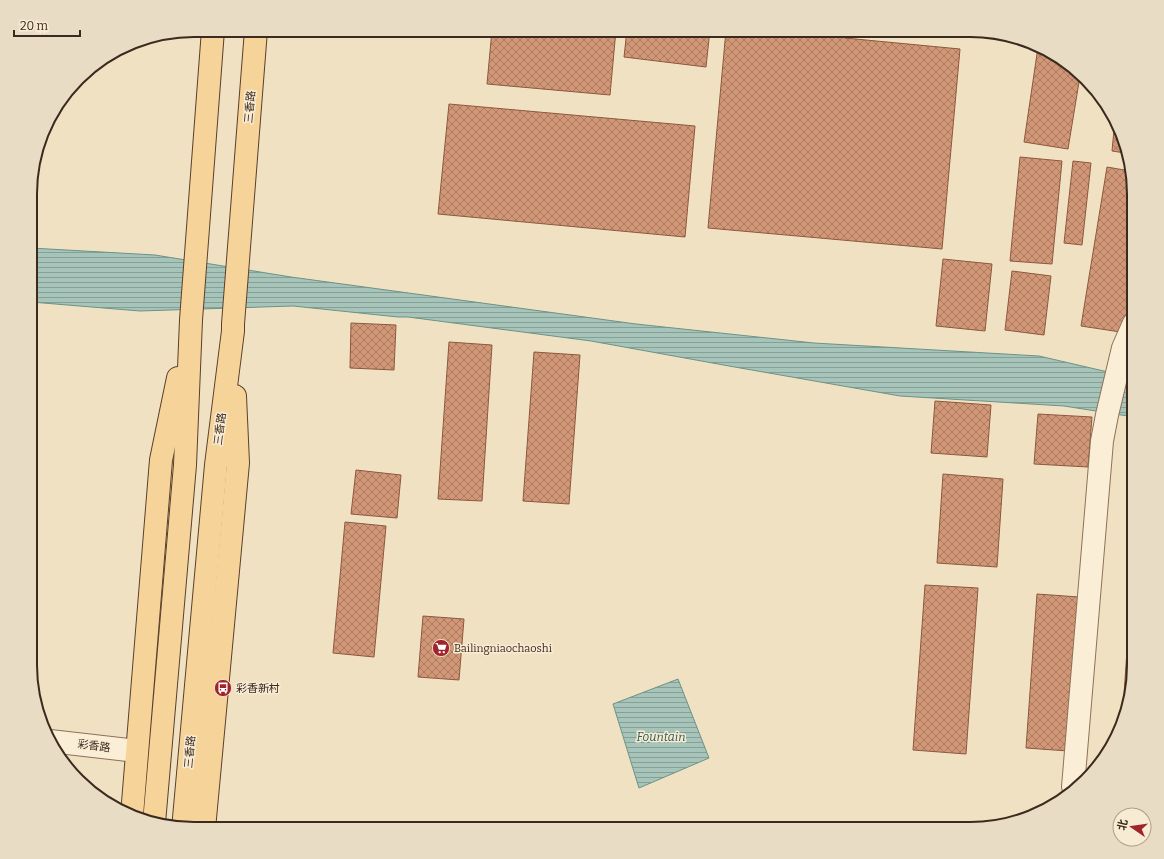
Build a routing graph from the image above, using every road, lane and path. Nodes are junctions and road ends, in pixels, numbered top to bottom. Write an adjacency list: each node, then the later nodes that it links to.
1 (212, 37): 3 (main road)
2 (255, 37): 4 (main road, 三香路)
3 (191, 318): 7 (main road); 10 (main road)
4 (233, 328): 11 (main road, 三香路); 12 (main road)
5 (1127, 340): 8 (street)
6 (56, 741): 7 (street, 彩香路)
7 (137, 751): 9 (main road)
8 (1073, 784)
9 (132, 809)
10 (155, 817)
11 (184, 822)
12 (205, 822)

